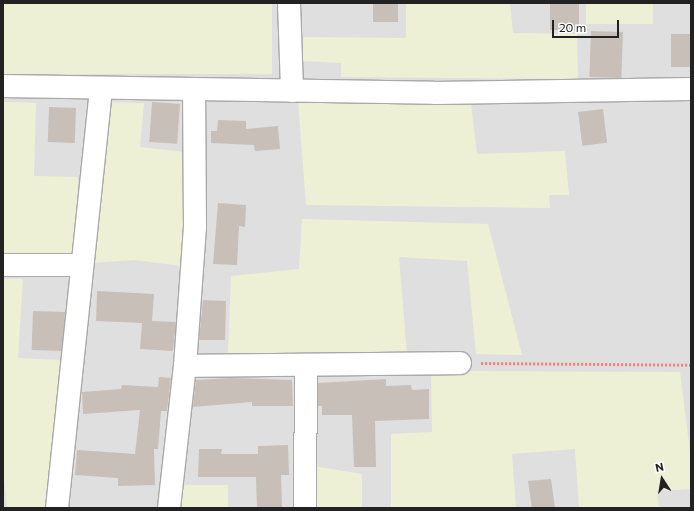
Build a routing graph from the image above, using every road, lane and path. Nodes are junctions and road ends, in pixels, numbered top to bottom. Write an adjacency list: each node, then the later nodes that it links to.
1 (290, 3): 6 (street)
2 (3, 86): 3 (street)
3 (101, 88): 4 (street); 8 (street)
4 (194, 89): 6 (street); 12 (street)
5 (691, 89): 6 (street)
6 (292, 91)
7 (3, 265): 8 (street)
8 (82, 265): 13 (street)
9 (460, 363): 10 (street); 11 (path)
10 (306, 365): 12 (street); 15 (street)
11 (691, 365)
12 (185, 366): 14 (street)
13 (57, 508)
14 (169, 508)
15 (305, 508)

